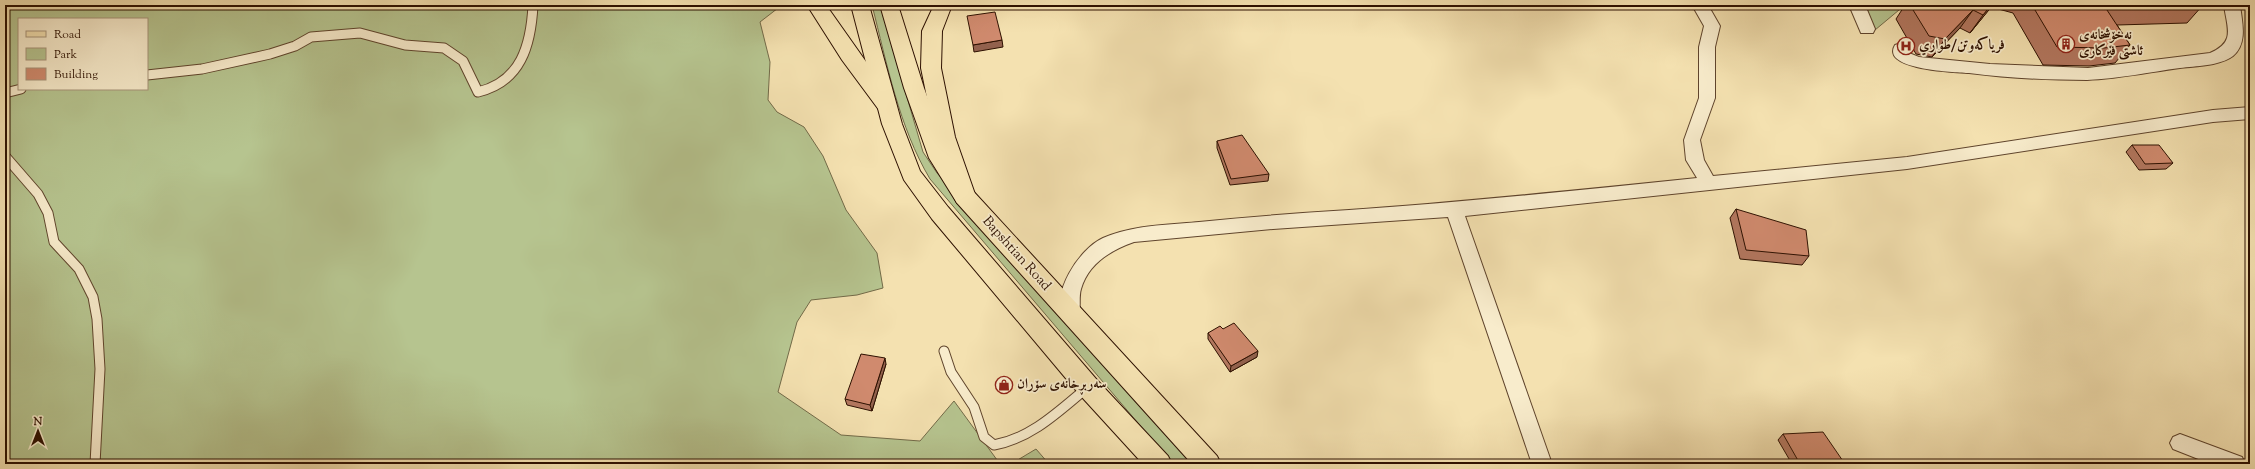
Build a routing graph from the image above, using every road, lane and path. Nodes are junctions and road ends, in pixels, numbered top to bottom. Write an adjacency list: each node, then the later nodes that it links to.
1 (532, 5): 11 (lane)
2 (816, 5): 14 (main road)
3 (860, 5): 14 (main road)
4 (889, 5): 18 (main road, Bapshtian Road)
5 (943, 5): 18 (main road)
6 (1700, 5): 17 (street)
7 (1858, 5): 9 (street)
8 (2232, 5): 10 (street)
9 (1867, 29)
10 (1901, 49)
11 (148, 74)
12 (18, 90): 13 (lane)
13 (5, 93)
14 (886, 105): 22 (main road)
15 (2250, 113): 17 (street)
16 (5, 156): 24 (lane)
17 (1708, 183): 19 (street)
18 (965, 197): 20 (main road, Bapshtian Road)
19 (1454, 210): 20 (street); 27 (street)
20 (1070, 314): 26 (main road, Bapshtian Road)
21 (944, 351): 22 (lane)
22 (1088, 388): 25 (main road)
23 (2180, 443): 28 (street)
24 (95, 464)
25 (1159, 464)
26 (1208, 464)
27 (1542, 464)
28 (2235, 464)

